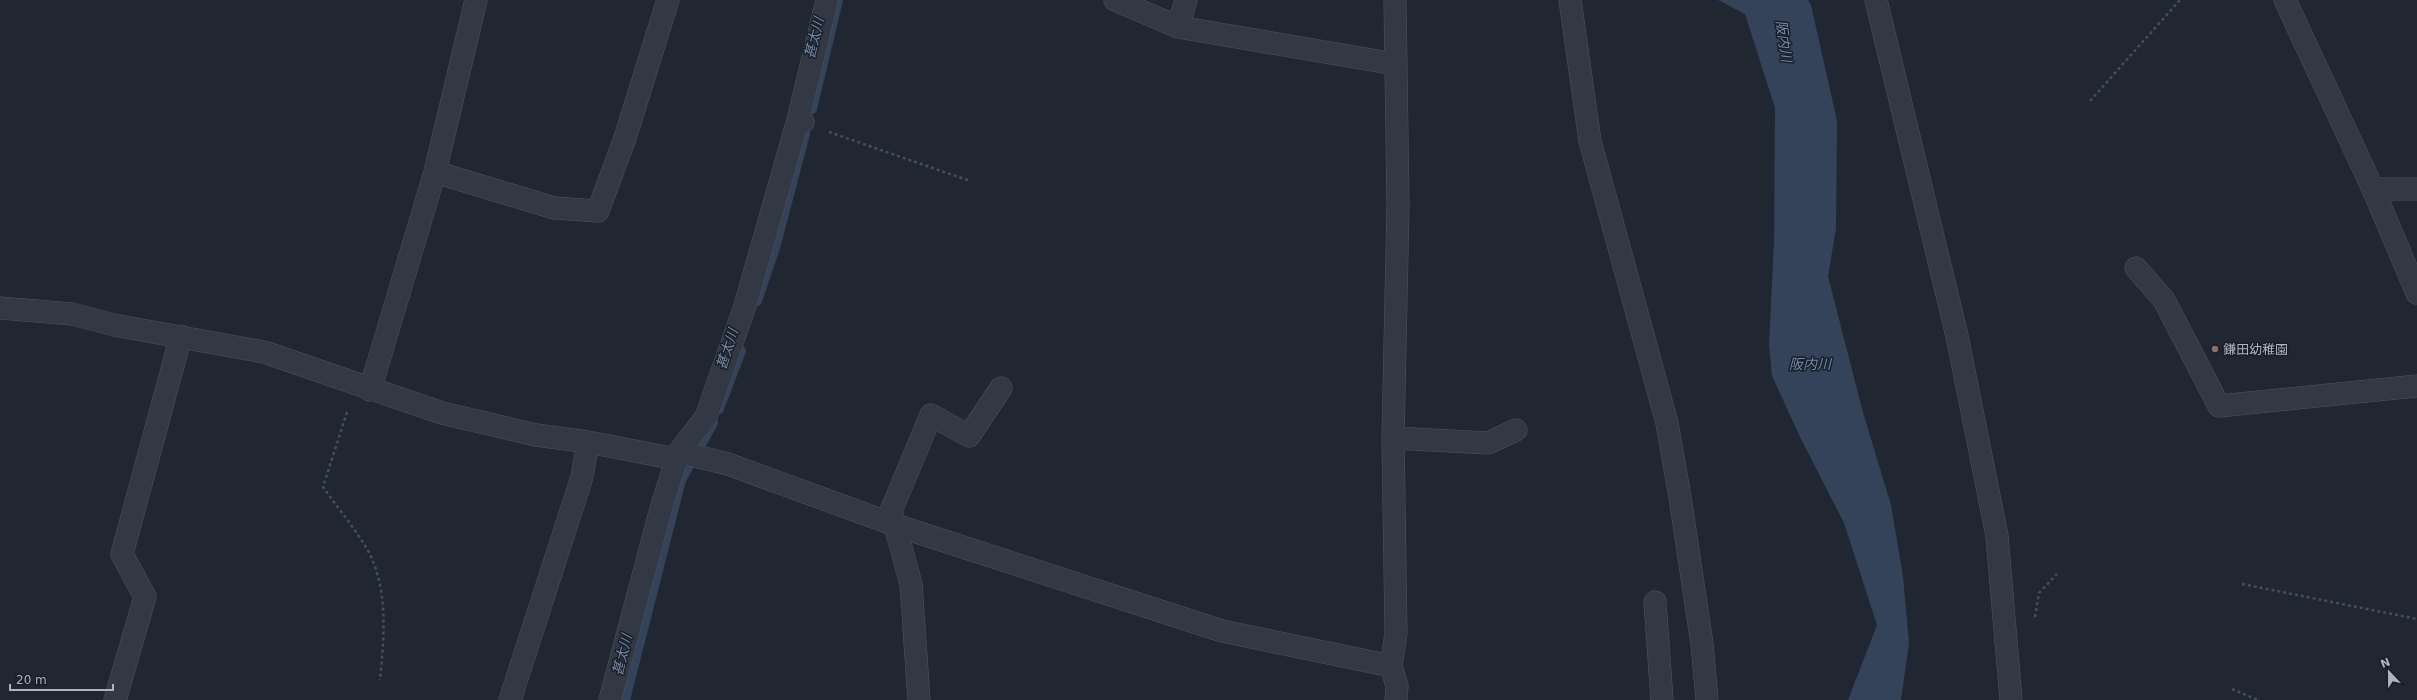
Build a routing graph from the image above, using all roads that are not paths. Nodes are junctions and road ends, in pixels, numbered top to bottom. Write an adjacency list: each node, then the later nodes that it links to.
1 (476, 0): 12 (street)
2 (668, 0): 12 (street)
3 (827, 0): 25 (street)
4 (1115, 0): 10 (street)
5 (1186, 0): 10 (street)
6 (1395, 0): 11 (street)
7 (1570, 0): 35 (street)
8 (1876, 0): 36 (street)
9 (2285, 0): 13 (street)
10 (1178, 27): 11 (street)
11 (1395, 64): 23 (street)
12 (435, 172): 20 (street)
13 (2372, 189): 14 (street); 16 (street)
14 (2417, 189)
15 (2136, 268): 19 (street)
16 (2417, 293)
17 (0, 308): 18 (street)
18 (181, 336): 20 (street); 29 (street)
19 (2417, 386)
20 (363, 387): 24 (street)
21 (1001, 388): 26 (street)
22 (1516, 430): 23 (street)
23 (1393, 438): 28 (street)
24 (588, 442): 25 (street); 30 (street)
25 (678, 456): 26 (street); 31 (street)
26 (895, 525): 28 (street); 32 (street)
27 (1655, 602): 34 (street)
28 (1391, 666): 33 (street)
29 (115, 700)
30 (510, 700)
31 (610, 700)
32 (919, 700)
33 (1396, 700)
34 (1662, 700)
35 (1706, 700)
36 (2011, 700)

